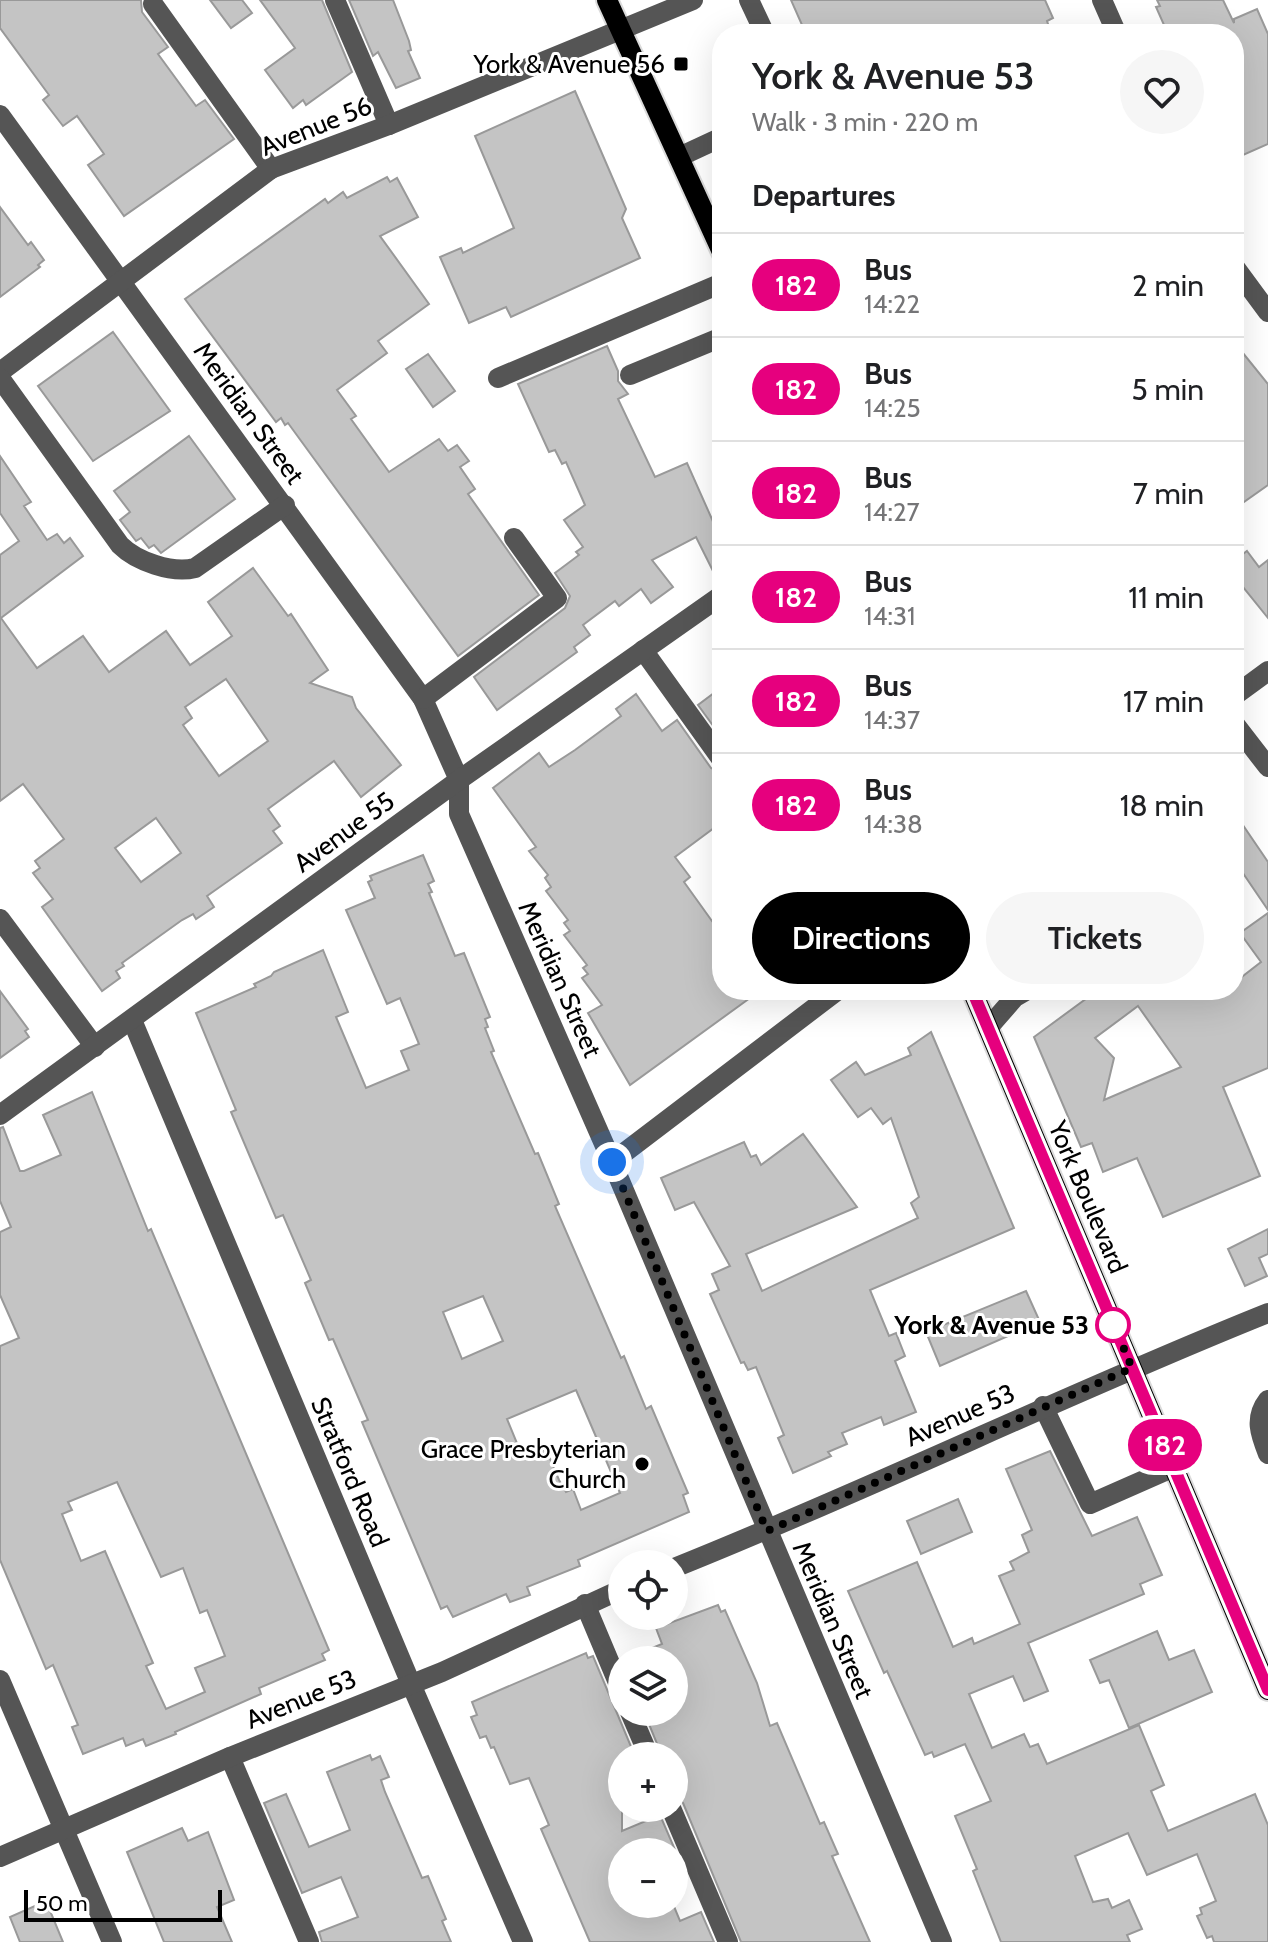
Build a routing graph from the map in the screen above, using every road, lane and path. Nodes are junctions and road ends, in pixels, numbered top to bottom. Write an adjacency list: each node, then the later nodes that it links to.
1 (335, 0): 11 (street)
2 (607, 0): 9 (main road)
3 (693, 0): 9 (street, Avenue 56)
4 (749, 0): 7 (street)
5 (1102, 0): 8 (street)
6 (153, 4): 14 (street)
7 (760, 24)
8 (1113, 24)
9 (621, 31): 11 (street, Avenue 56); 13 (main road)
10 (0, 115): 17 (street, Meridian Street)
11 (389, 125): 14 (street, Avenue 56)
12 (712, 142): 13 (street)
13 (679, 157): 15 (main road)
14 (271, 169): 17 (street, Avenue 56)
15 (712, 230)
16 (1244, 280): 19 (street)
17 (121, 281): 21 (street, Avenue 56); 25 (street, Meridian Street)
18 (712, 287): 24 (street)
19 (1268, 312)
20 (712, 341): 22 (street)
21 (0, 372)
22 (630, 375)
23 (0, 378): 25 (street)
24 (498, 378)
25 (285, 505): 31 (street, Meridian Street)
26 (514, 538): 31 (street)
27 (712, 602): 28 (street, Avenue 55)
28 (643, 650): 33 (street); 35 (street, Avenue 55)
29 (1268, 671): 30 (street)
30 (1244, 689)
31 (423, 699): 35 (street, Meridian Street)
32 (1244, 736): 34 (street)
33 (712, 746)
34 (1268, 767)
35 (459, 780): 40 (street, Avenue 55); 44 (street, Meridian Street)
36 (0, 919): 42 (street)
37 (825, 1000): 44 (street)
38 (976, 1000): 41 (main road, York Boulevard)
39 (1012, 1000): 41 (street)
40 (132, 1020): 42 (street, Avenue 55); 57 (street, Stratford Road)
41 (988, 1028): 46 (main road, York Boulevard)
42 (95, 1047): 43 (street, Avenue 55)
43 (0, 1115)
44 (612, 1162): 51 (street, Meridian Street)
45 (1268, 1313): 46 (street, Avenue 53)
46 (1132, 1368): 48 (street, Avenue 53); 50 (main road, York Boulevard)
47 (1268, 1400): 49 (street)
48 (1043, 1406): 50 (street); 51 (street, Avenue 53)
49 (1268, 1454)
50 (1174, 1467): 58 (main road, York Boulevard)
51 (767, 1531): 52 (street, Avenue 53); 67 (street, Meridian Street)
52 (688, 1562)
53 (608, 1595): 54 (street, Avenue 53)
54 (585, 1604): 55 (street); 57 (street, Avenue 53)
55 (608, 1659)
56 (0, 1680): 61 (street)
57 (411, 1684): 59 (street, Avenue 53); 65 (street, Stratford Road)
58 (1268, 1690)
59 (230, 1757): 61 (street, Avenue 53); 64 (street)
60 (677, 1822): 66 (street)
61 (65, 1829): 62 (street, Avenue 53); 63 (street)
62 (0, 1857)
63 (112, 1942)
64 (309, 1942)
65 (523, 1942)
66 (728, 1942)
67 (942, 1942)

